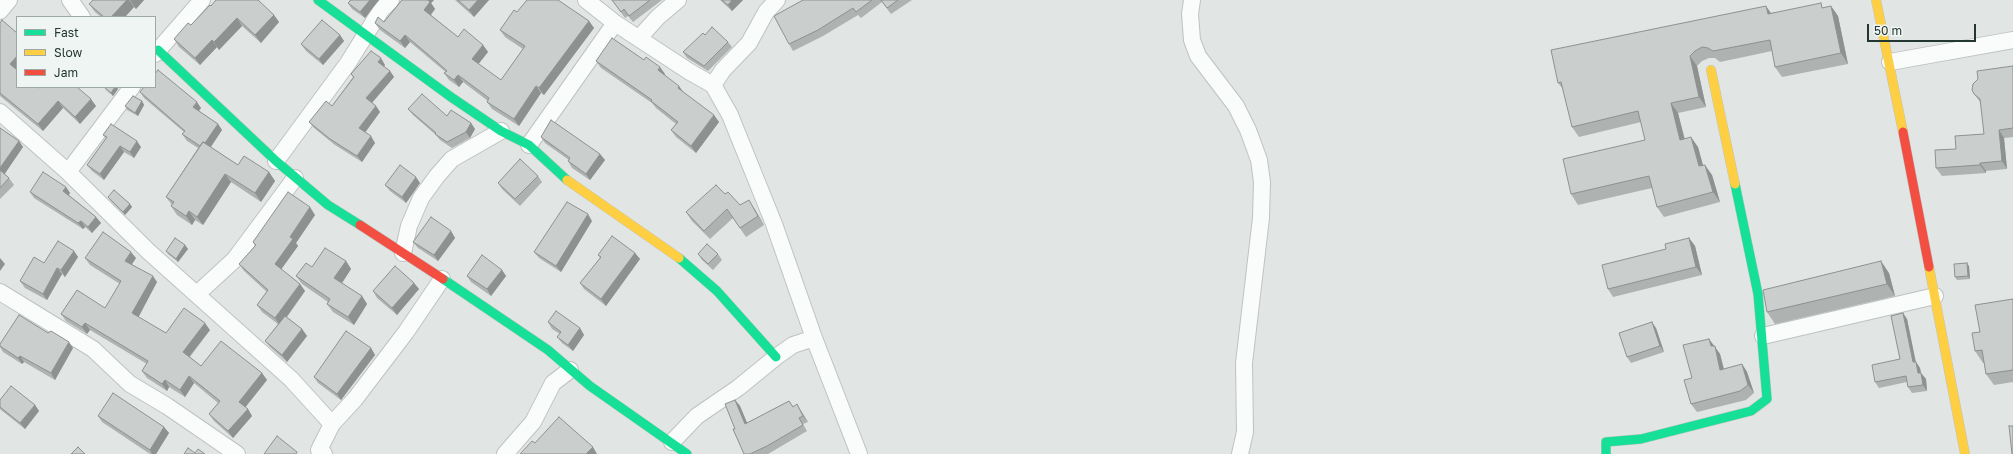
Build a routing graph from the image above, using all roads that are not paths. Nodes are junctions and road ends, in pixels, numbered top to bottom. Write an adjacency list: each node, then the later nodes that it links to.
1 (9, 0): 11 (street)
2 (70, 0): 12 (street)
3 (202, 0): 17 (street)
4 (318, 0): 14 (street)
5 (390, 0): 14 (street)
6 (586, 0): 13 (street)
7 (678, 0): 15 (street)
8 (777, 0): 20 (street)
9 (1192, 0): 44 (street)
10 (1876, 0): 18 (street)
11 (0, 11)
12 (81, 16)
13 (615, 23): 15 (street); 24 (street)
14 (365, 35): 23 (street); 25 (street)
15 (639, 38): 20 (street)
16 (2013, 40): 18 (street)
17 (156, 52): 25 (street)
18 (1890, 62): 32 (street)
19 (1711, 70): 33 (street)
20 (713, 85): 34 (street)
21 (131, 88): 26 (street)
22 (0, 112): 26 (street)
23 (501, 130): 24 (street); 28 (street)
24 (529, 145): 35 (street)
25 (276, 162): 27 (street)
26 (68, 172): 31 (street)
27 (295, 178): 28 (street); 31 (street)
28 (402, 253): 29 (street)
29 (442, 279): 36 (street); 37 (street)
30 (0, 292): 39 (street)
31 (197, 294): 37 (street)
32 (1934, 296): 33 (street); 46 (street)
33 (1763, 336): 45 (street)
34 (814, 338): 35 (street); 43 (street)
35 (776, 357): 38 (street)
36 (570, 370): 38 (street); 41 (street)
37 (332, 424): 40 (street)
38 (672, 442): 42 (street)
39 (237, 454)
40 (324, 454)
41 (505, 454)
42 (687, 454)
43 (859, 454)
44 (1240, 454)
45 (1606, 454)
46 (1965, 454)

